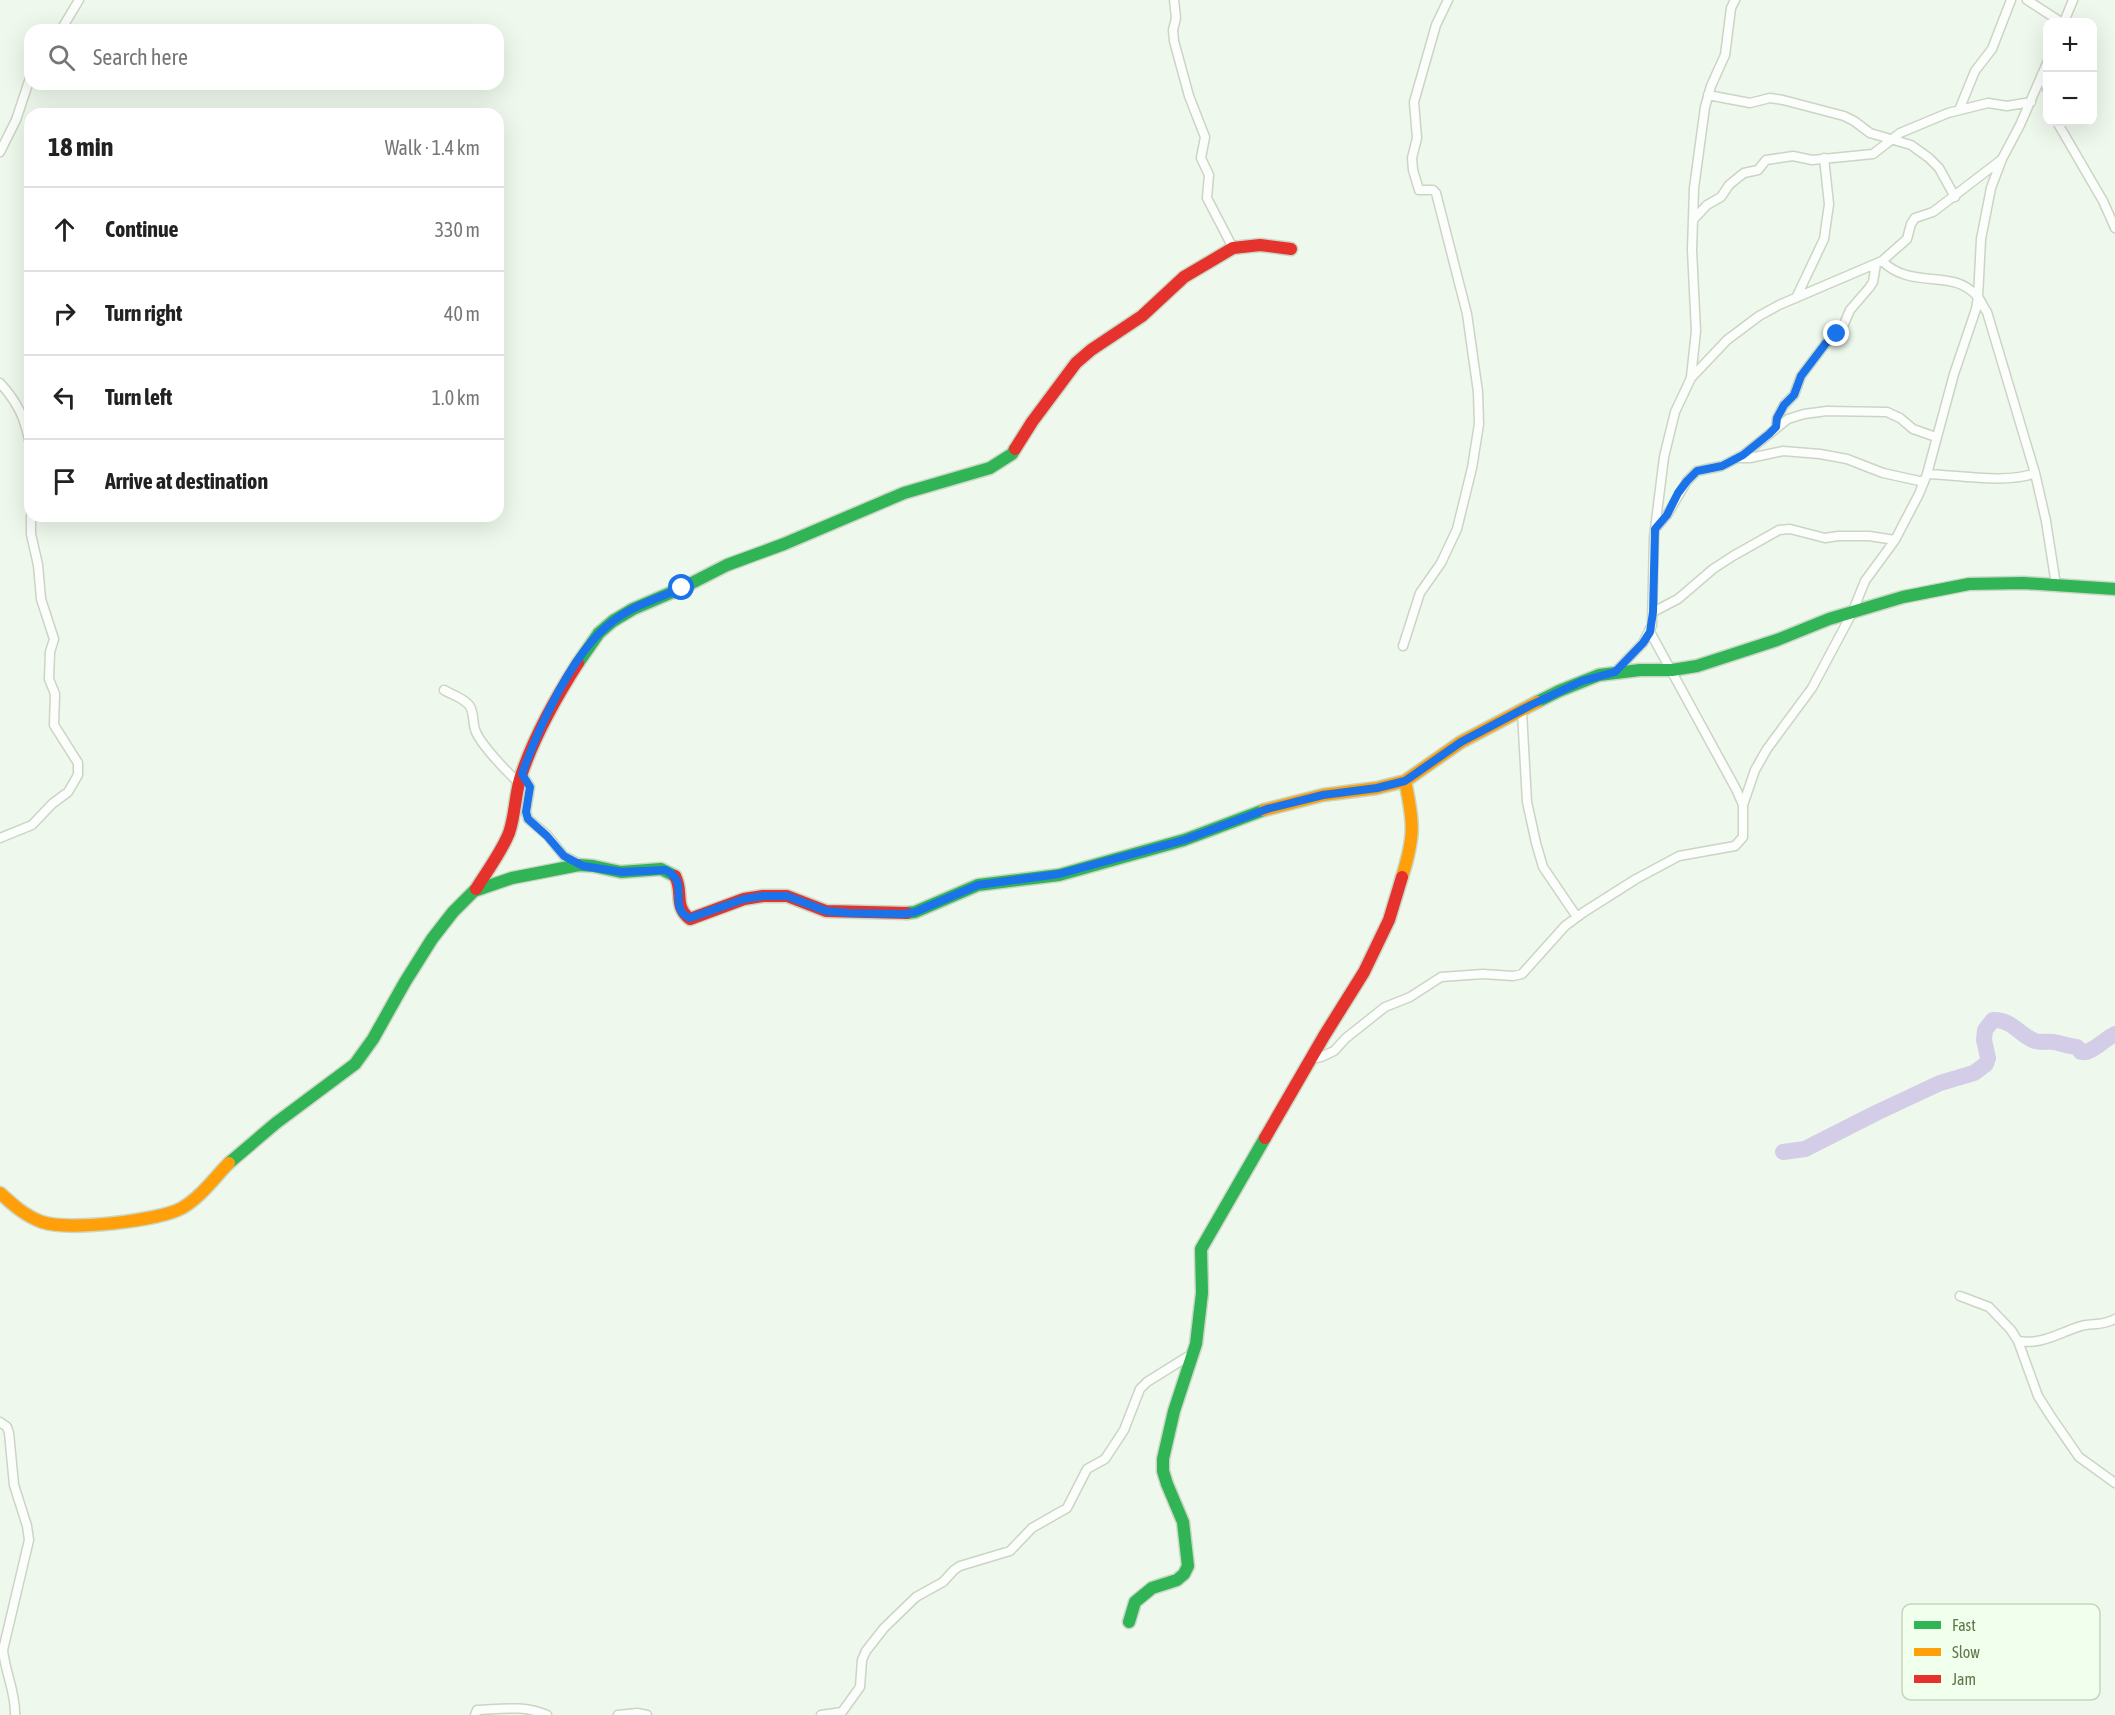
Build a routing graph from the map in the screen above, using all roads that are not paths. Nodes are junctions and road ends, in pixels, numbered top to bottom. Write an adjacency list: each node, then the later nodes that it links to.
1 (79, 0): 10 (street)
2 (1174, 0): 25 (street)
3 (1448, 0): 46 (street)
4 (1735, 0): 14 (street)
5 (2011, 0): 16 (street)
6 (2027, 0): 8 (street)
7 (2073, 0): 9 (street)
8 (2056, 18)
9 (2064, 18)
10 (65, 24)
11 (2042, 74): 12 (street); 15 (street)
12 (2043, 77)
13 (26, 90): 19 (street)
14 (1708, 95): 18 (street); 23 (street)
15 (2031, 102): 16 (street); 21 (street)
16 (1959, 110): 18 (street)
17 (2059, 126): 24 (street)
18 (1890, 139): 20 (street); 22 (street)
19 (0, 152)
20 (1824, 158): 23 (street); 29 (street)
21 (2002, 159): 22 (street); 28 (street)
22 (1954, 197): 27 (street)
23 (1693, 220): 30 (street)
24 (2115, 228)
25 (1233, 248): 26 (street); 51 (street)
26 (1291, 249)
27 (1879, 263): 28 (street); 29 (street); 33 (street)
28 (1978, 297): 34 (street); 36 (street)
29 (1796, 298): 30 (street)
30 (1691, 378): 39 (street)
31 (0, 382): 32 (street)
32 (24, 420)
33 (1776, 427): 34 (street); 35 (street)
34 (1936, 437): 37 (street)
35 (1737, 458): 37 (street); 39 (street)
36 (2035, 473): 37 (street); 41 (street)
37 (1925, 478): 40 (street)
38 (31, 522): 54 (street)
39 (1655, 529): 43 (street)
40 (1895, 540): 43 (street); 44 (street)
41 (2056, 585): 42 (street); 44 (street)
42 (2115, 589)
43 (1653, 612): 45 (street)
44 (1851, 613): 47 (street); 53 (street)
45 (1650, 632): 47 (street); 48 (street)
46 (1403, 646)
47 (1672, 670): 48 (street); 53 (street)
48 (1615, 672): 50 (street)
49 (444, 690): 51 (street)
50 (1522, 712): 52 (street); 57 (street)
51 (521, 779): 55 (street); 56 (street)
52 (1405, 781): 55 (street); 58 (street)
53 (1743, 805): 57 (street)
54 (0, 838)
55 (583, 866): 56 (street)
56 (476, 889): 61 (street)
57 (1577, 917): 58 (street)
58 (1311, 1059): 65 (street)
59 (0, 1193): 61 (street)
60 (0, 1203): 61 (street)
61 (18, 1209)
62 (1960, 1296): 64 (street)
63 (2115, 1319): 64 (street)
64 (2018, 1341): 67 (street)
65 (1194, 1355): 68 (street); 74 (street)
66 (0, 1422): 69 (street)
67 (2115, 1483)
68 (1129, 1622)
69 (15, 1715)
70 (475, 1715): 71 (street)
71 (547, 1715)
72 (618, 1715): 73 (street)
73 (647, 1715)
74 (821, 1715)

